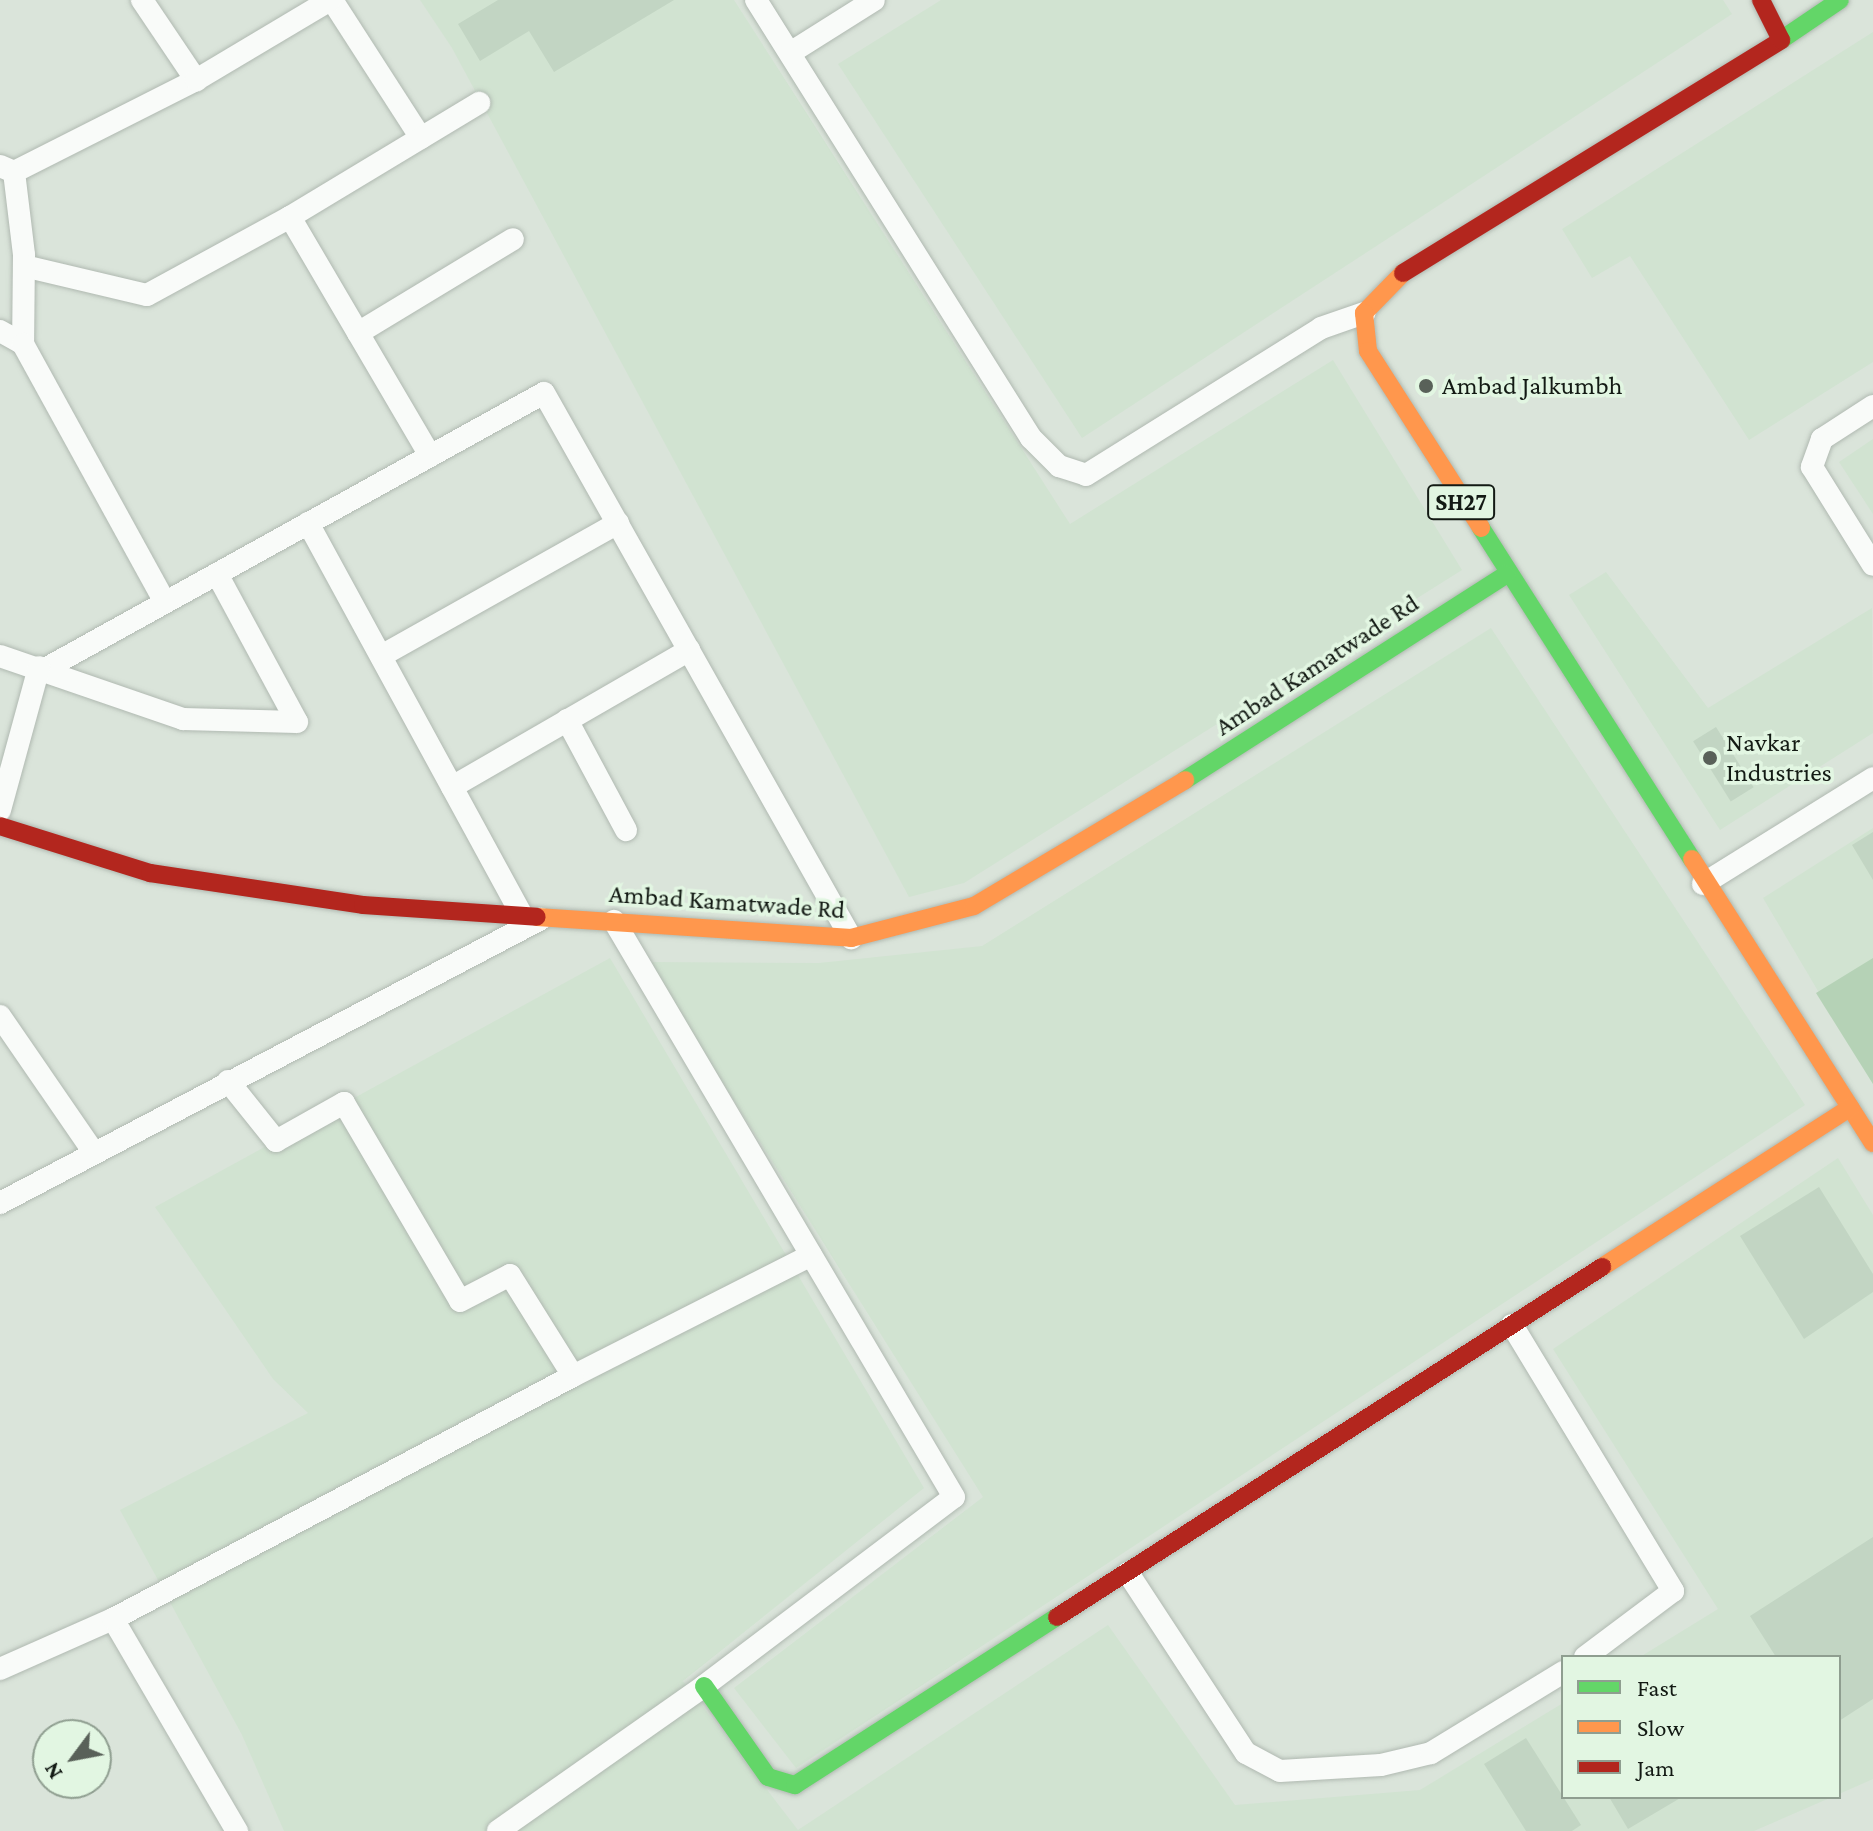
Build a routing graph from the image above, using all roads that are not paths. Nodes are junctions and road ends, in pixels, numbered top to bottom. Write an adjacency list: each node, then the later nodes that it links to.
1 (142, 0): 9 (street)
2 (331, 0): 9 (street); 11 (street)
3 (756, 0): 8 (street)
4 (874, 0): 8 (street)
5 (1761, 0): 7 (street)
6 (1840, 0): 7 (street)
7 (1781, 40): 16 (street)
8 (790, 53): 16 (street)
9 (196, 80): 12 (street)
10 (479, 103): 11 (street)
11 (421, 138): 13 (street)
12 (7, 169): 15 (street)
13 (290, 217): 15 (street); 18 (street)
14 (513, 239): 18 (street)
15 (24, 266): 19 (street)
16 (1364, 313): 26 (street, SH27 / SH27)
17 (0, 331): 19 (street)
18 (358, 333): 21 (street)
19 (23, 344): 27 (street)
20 (1873, 406): 24 (street)
21 (430, 456): 22 (street); 23 (street)
22 (308, 523): 25 (street); 30 (street)
23 (618, 523): 28 (street); 30 (street)
24 (1873, 565)
25 (217, 574): 27 (street); 31 (street)
26 (1506, 575): 38 (street, SH27 / SH27); 41 (street, Ambad Kamatwade Rd)
27 (165, 602): 31 (street)
28 (689, 650): 32 (street); 41 (street)
29 (0, 656): 31 (street)
30 (381, 656): 34 (street)
31 (42, 668): 35 (street)
32 (567, 720): 34 (street); 37 (street)
33 (1873, 778): 38 (street)
34 (452, 787): 39 (street)
35 (0, 810)
36 (0, 826): 39 (street, Ambad Kamatwade Rd)
37 (626, 830)
38 (1703, 884): 44 (street, SH27 / SH27)
39 (534, 917): 40 (street, Ambad Kamatwade Rd); 43 (street)
40 (614, 921): 41 (street, Ambad Kamatwade Rd); 48 (street)
41 (851, 938)
42 (0, 1016): 46 (street)
43 (228, 1081): 46 (street); 50 (street)
44 (1850, 1108): 45 (street, SH27 / SH27); 49 (street)
45 (1873, 1143)
46 (94, 1153): 47 (street)
47 (0, 1203)
48 (811, 1255): 50 (street); 56 (street)
49 (1512, 1325): 51 (street); 53 (street)
50 (573, 1376): 52 (street)
51 (1128, 1573): 55 (street); 56 (street)
52 (113, 1619): 54 (street); 57 (street)
53 (1588, 1655)
54 (0, 1669)
55 (1561, 1673)
56 (704, 1686): 58 (street)
57 (237, 1831)
58 (498, 1831)

